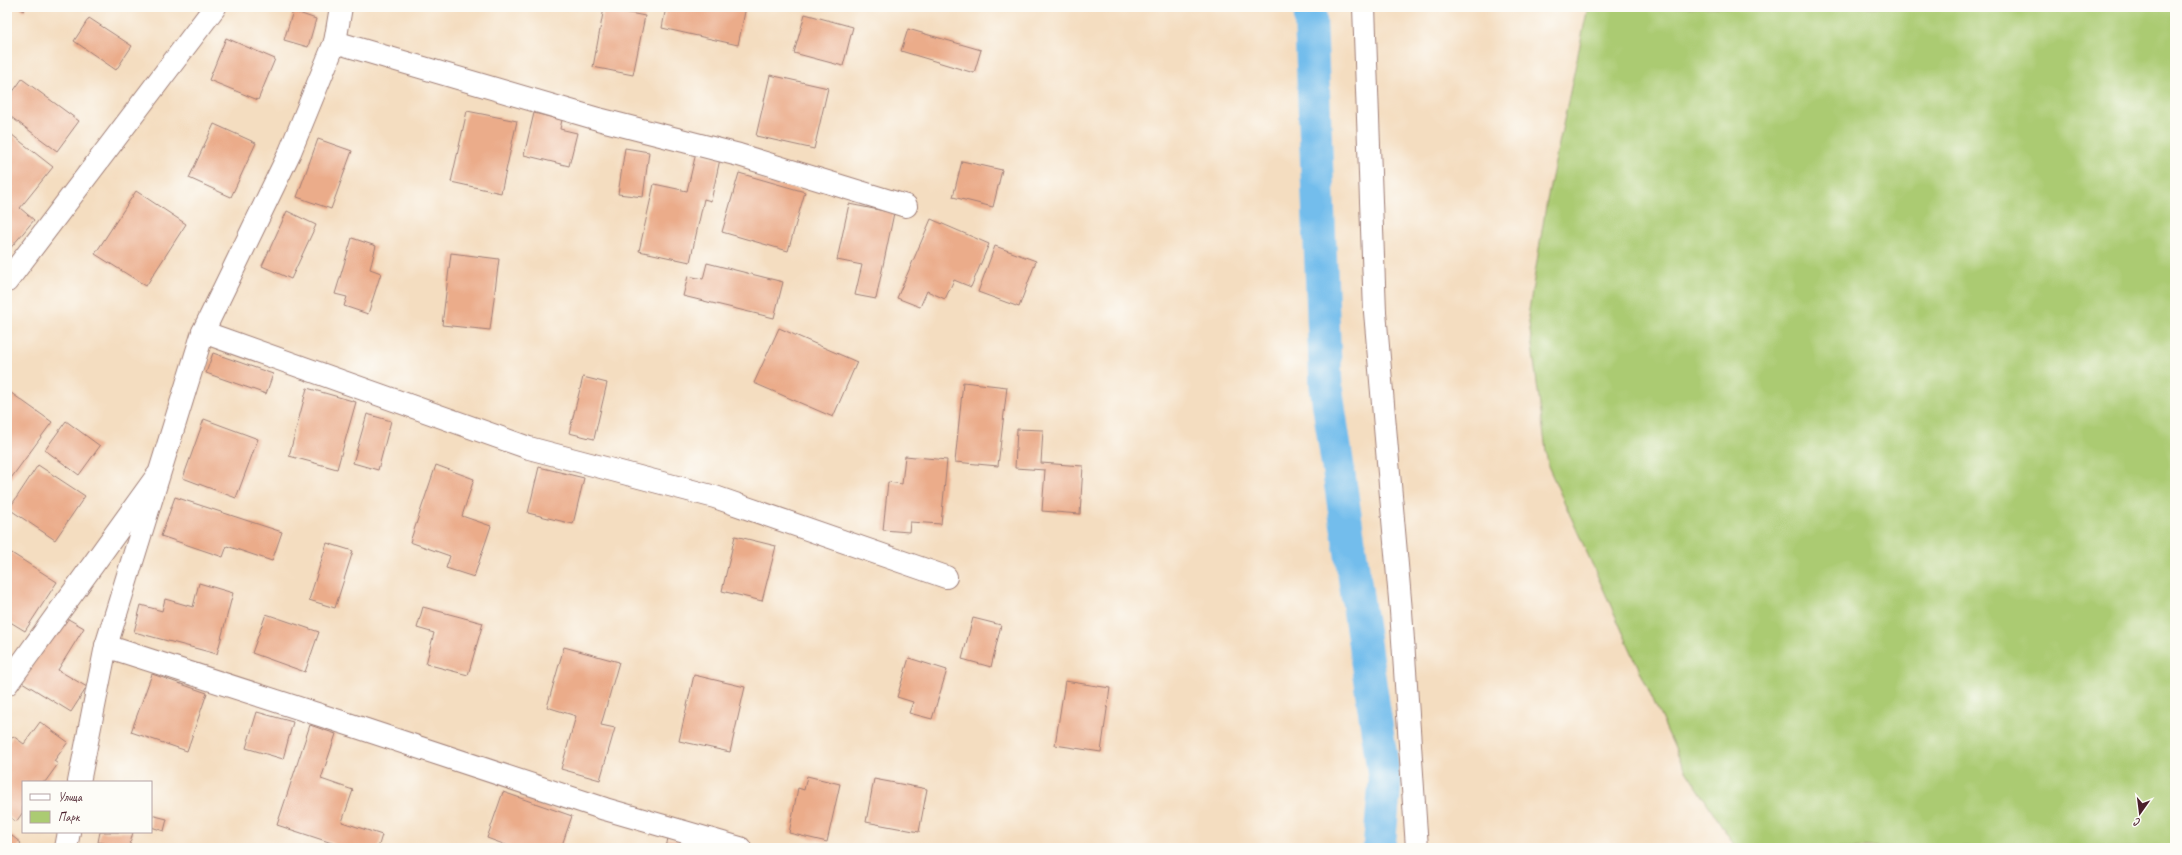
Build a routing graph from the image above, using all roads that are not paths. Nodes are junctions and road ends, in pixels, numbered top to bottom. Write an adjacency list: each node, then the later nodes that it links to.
1 (215, 7): 6 (street)
2 (341, 7): 4 (street)
3 (1364, 7): 16 (street)
4 (335, 42): 5 (street); 7 (street)
5 (906, 206)
6 (7, 281)
7 (203, 332): 8 (street); 9 (street)
8 (160, 472): 10 (street); 11 (street)
9 (946, 577)
10 (106, 646): 12 (street); 15 (street)
11 (7, 684)
12 (79, 781)
13 (69, 833): 14 (street)
14 (66, 848)
15 (740, 848)
16 (1416, 848)

